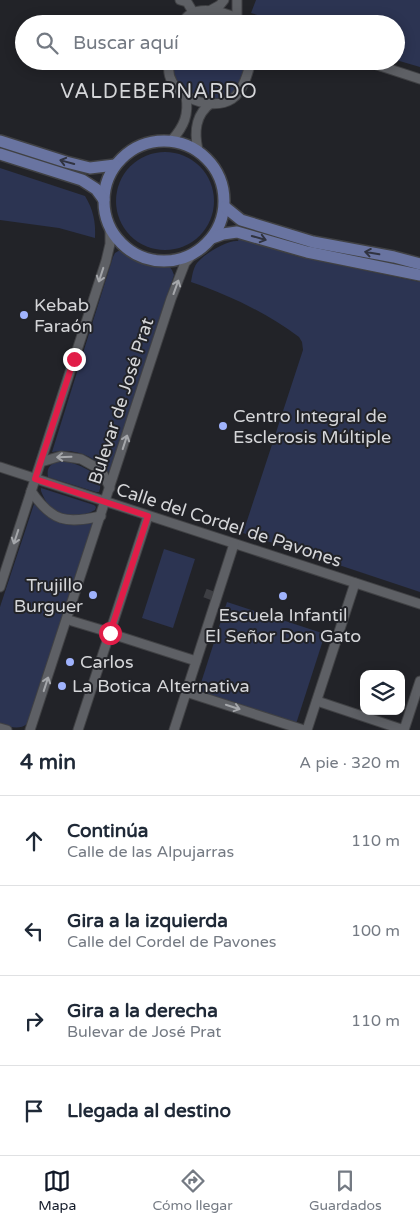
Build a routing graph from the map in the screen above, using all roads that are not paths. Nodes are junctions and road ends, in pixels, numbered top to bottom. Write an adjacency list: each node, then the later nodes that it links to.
1 (180, 0): 5 (street)
2 (224, 0): 4 (street)
3 (236, 0): 8 (street)
4 (211, 10): 5 (street); 7 (street)
5 (193, 12): 6 (street)
6 (189, 15)
7 (230, 15)
8 (237, 15)
9 (168, 70): 13 (street)
10 (249, 70): 14 (street)
11 (392, 70): 12 (street)
12 (420, 79)
13 (186, 96): 14 (street); 15 (street)
14 (211, 104): 17 (street)
15 (172, 140): 17 (main road); 19 (main road)
16 (0, 141): 19 (main road, one-way to 16)
17 (198, 150): 21 (main road)
18 (0, 154): 20 (main road)
19 (115, 165): 20 (main road)
20 (104, 200): 22 (main road)
21 (225, 206): 23 (main road); 25 (main road, one-way to 21)
22 (110, 227): 24 (main road); 27 (street, one-way to 27)
23 (212, 238): 24 (main road); 26 (main road, one-way to 26)
24 (192, 255): 30 (street, Bulevar de José Prat, one-way to 24)
25 (420, 264)
26 (420, 275)
27 (41, 462): 29 (street); 30 (street, one-way to 27)
28 (0, 467): 29 (street, Calle del Cordel de Pavones)
29 (35, 479): 31 (street); 32 (street, Calle del Cordel de Pavones)
30 (110, 488): 32 (street, Bulevar de José Prat)
31 (31, 491): 33 (street); 37 (street, one-way to 37)
32 (105, 502): 33 (street, Bulevar de José Prat); 34 (street, Calle del Cordel de Pavones)
33 (101, 516): 48 (street, Bulevar de José Prat, one-way to 33)
34 (148, 516): 35 (street, Calle del Cordel de Pavones); 49 (street)
35 (234, 544): 36 (street, Calle del Cordel de Pavones); 42 (street)
36 (355, 583): 38 (street, Calle del Cordel de Pavones); 45 (street)
37 (0, 587)
38 (420, 604)
39 (72, 621): 40 (street)
40 (102, 630)
41 (115, 635): 42 (street)
42 (196, 661): 44 (street)
43 (420, 681): 52 (street)
44 (186, 692): 50 (street); 51 (street, one-way to 51)
45 (317, 701): 51 (street); 52 (street)
46 (0, 728): 47 (street)
47 (7, 730)
48 (30, 730)
49 (78, 730)
50 (174, 730)
51 (306, 730)
52 (404, 730)

